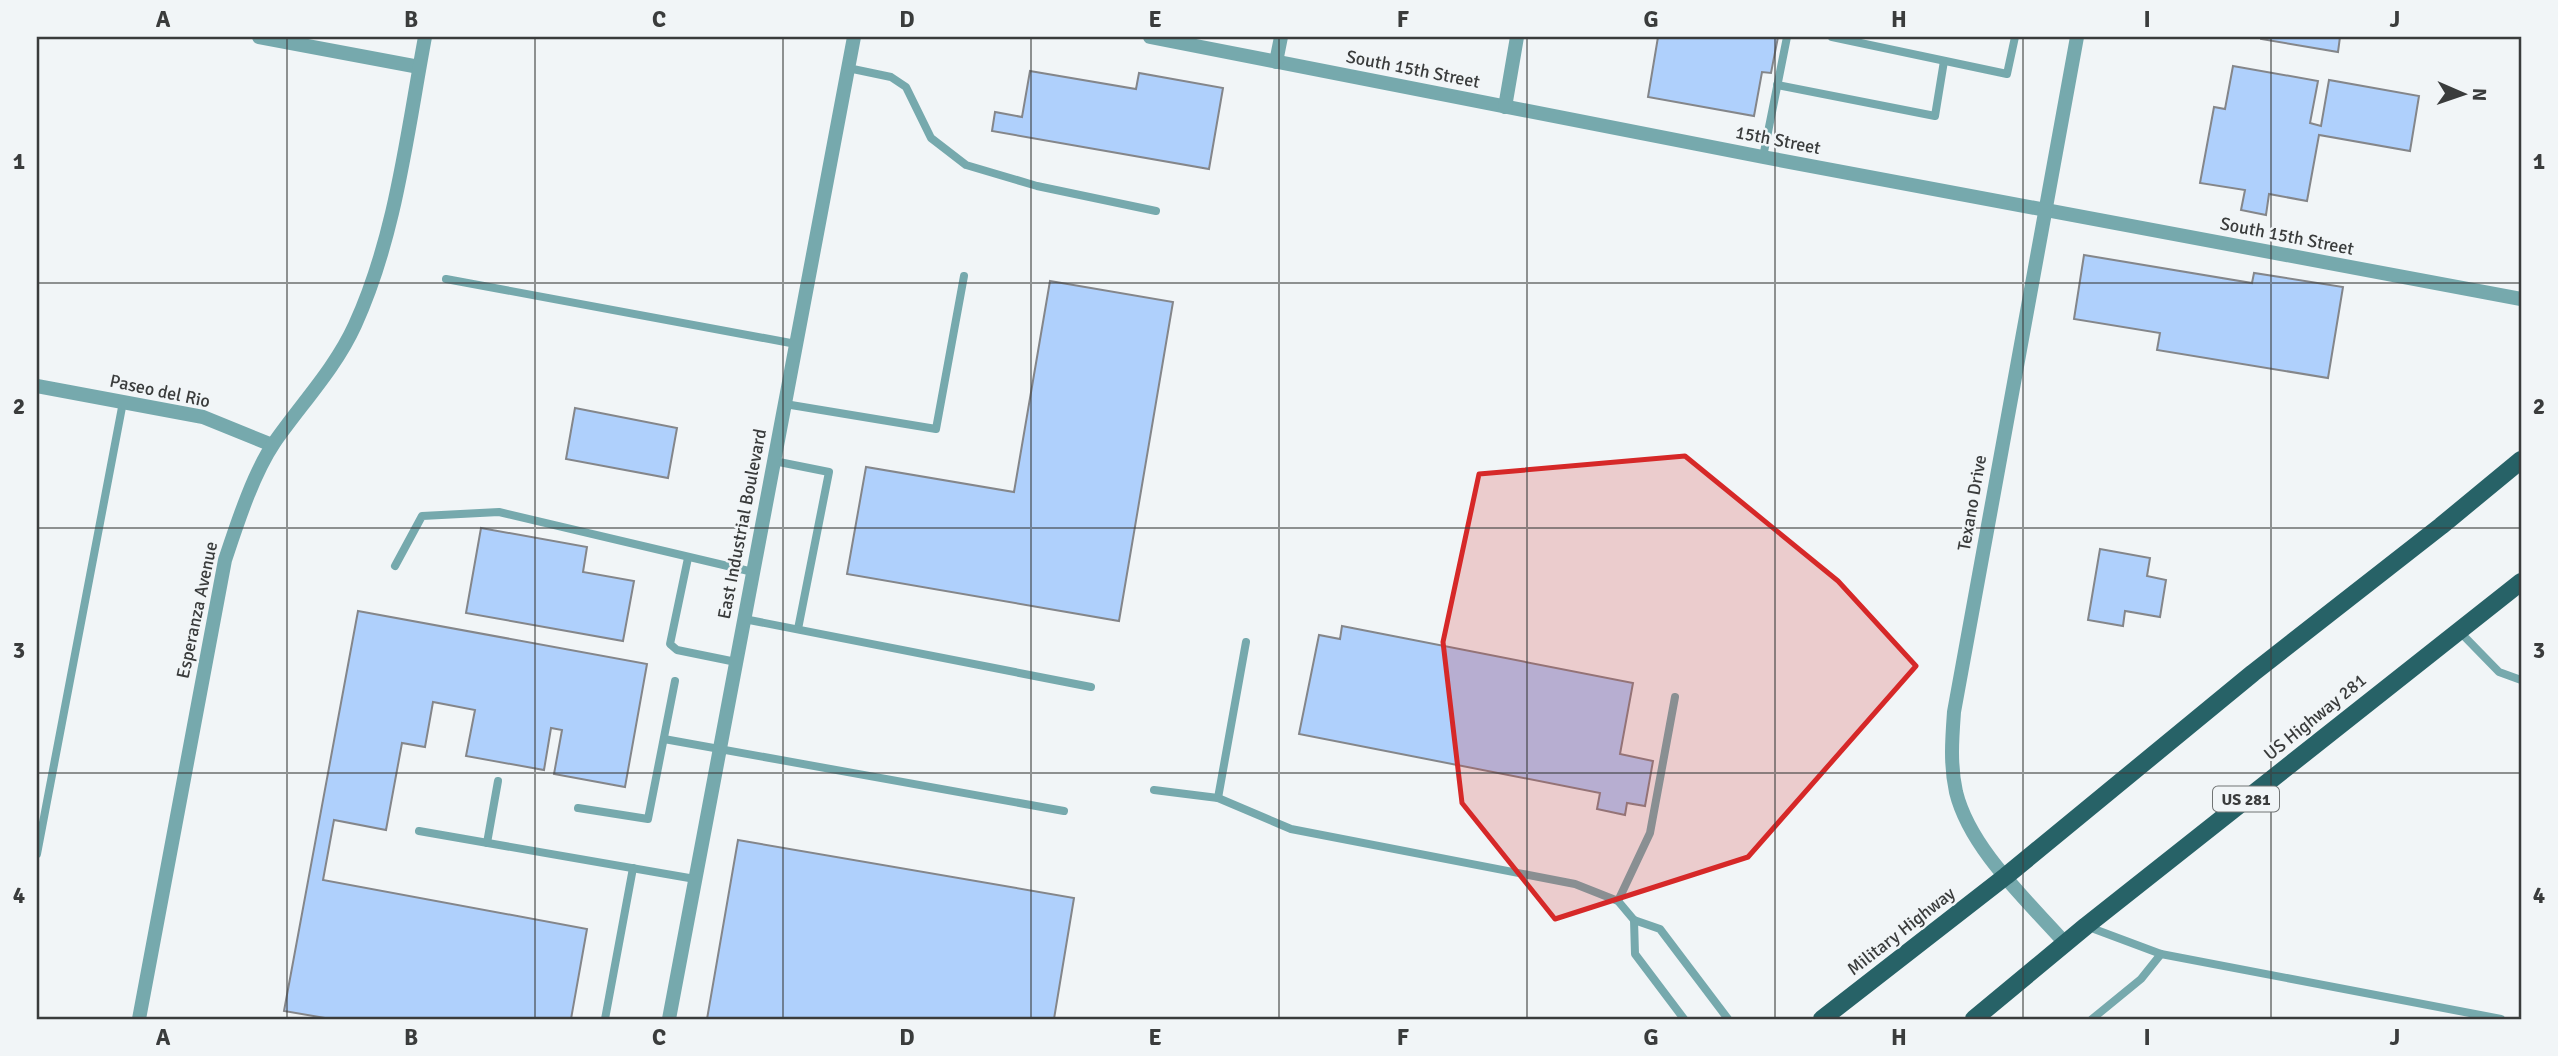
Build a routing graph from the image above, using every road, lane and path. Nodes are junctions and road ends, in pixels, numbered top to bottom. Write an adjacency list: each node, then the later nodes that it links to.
1 (259, 37): 13 (street)
2 (425, 37): 13 (street, Esperanza Avenue)
3 (854, 37): 14 (street, East Industrial Boulevard)
4 (1150, 37): 12 (street, South 15th Street)
5 (1280, 37): 12 (street)
6 (1517, 37): 16 (street)
7 (1787, 37): 15 (lane)
8 (1832, 37): 11 (lane)
9 (2015, 37): 11 (lane)
10 (2077, 37): 19 (street, Texano Drive)
11 (1944, 61): 15 (lane)
12 (1276, 62): 16 (street, South 15th Street)
13 (419, 67): 27 (street, Esperanza Avenue)
14 (848, 68): 18 (lane); 23 (street, East Industrial Boulevard)
15 (1777, 85): 17 (lane)
16 (1505, 107): 17 (street, 15th Street)
17 (1763, 156): 19 (street, 15th Street)
18 (1156, 211)
19 (2045, 211): 22 (street, South 15th Street); 54 (street, Texano Drive)
20 (964, 276): 26 (lane)
21 (446, 279): 23 (lane)
22 (2521, 299)
23 (796, 344): 26 (street, East Industrial Boulevard)
24 (37, 386): 25 (street, Paseo del Rio)
25 (123, 402): 27 (street, Paseo del Rio); 52 (lane)
26 (785, 404): 29 (street, East Industrial Boulevard)
27 (272, 445): 62 (street, Esperanza Avenue)
28 (2521, 460): 54 (main road)
29 (774, 461): 32 (street, East Industrial Boulevard); 35 (lane)
30 (688, 558): 31 (lane); 32 (lane); 38 (lane)
31 (395, 566)
32 (753, 572): 34 (street, East Industrial Boulevard)
33 (2521, 582): 36 (main road, US Highway 281 / US 281)
34 (744, 619): 35 (lane); 38 (street, East Industrial Boulevard)
35 (799, 629): 41 (lane)
36 (2458, 630): 39 (lane); 58 (main road, US Highway 281 / US 281)
37 (1246, 642): 47 (lane)
38 (736, 662): 44 (street, East Industrial Boulevard)
39 (2521, 680)
40 (675, 681): 43 (lane)
41 (1091, 687)
42 (1675, 697): 56 (lane)
43 (664, 739): 44 (lane); 48 (lane)
44 (720, 749): 49 (lane); 55 (street, East Industrial Boulevard)
45 (498, 782): 51 (lane)
46 (1154, 790): 47 (lane)
47 (1218, 798): 56 (lane)
48 (578, 808)
49 (1064, 811)
50 (419, 831): 51 (lane)
51 (487, 843): 53 (lane)
52 (37, 854)
53 (633, 868): 55 (lane); 63 (lane)
54 (2006, 876): 59 (street, Texano Drive); 67 (main road, Military Highway)
55 (695, 879): 64 (street, East Industrial Boulevard)
56 (1618, 901): 57 (lane)
57 (1634, 920): 65 (lane); 66 (lane)
58 (2086, 926): 59 (main road, US Highway 281 / US 281); 60 (lane)
59 (2065, 943): 61 (main road, US Highway 281 / US 281)
60 (2161, 954): 68 (lane); 69 (lane)
61 (1983, 1017)
62 (139, 1019)
63 (604, 1019)
64 (669, 1019)
65 (1684, 1019)
66 (1728, 1019)
67 (1822, 1019)
68 (2092, 1019)
69 (2501, 1019)

